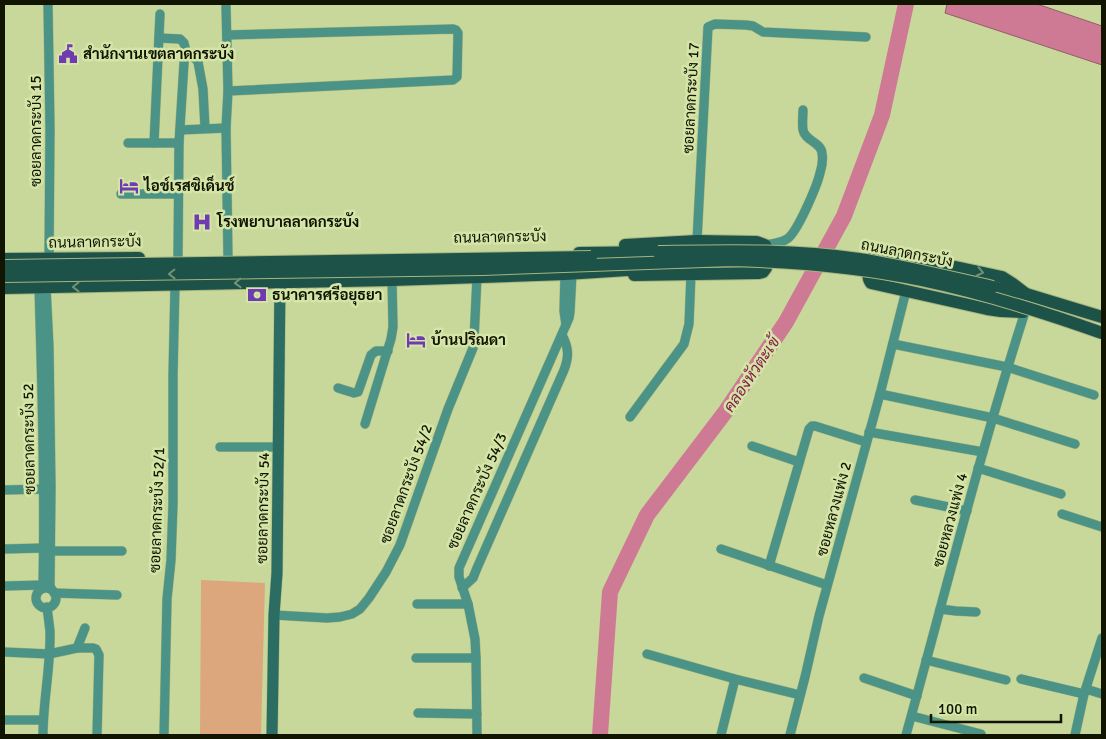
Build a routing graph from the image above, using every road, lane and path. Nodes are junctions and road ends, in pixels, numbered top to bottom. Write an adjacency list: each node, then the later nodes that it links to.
1 (48, 4): 25 (street, ซอยลาดกระบัง 15)
2 (226, 6): 4 (street)
3 (160, 14): 6 (street)
4 (227, 35): 8 (street); 8 (street)
5 (866, 36): 19 (street, ซอยลาดกระบัง 17)
6 (159, 38): 7 (street); 14 (street)
7 (184, 54): 10 (street); 12 (street)
8 (228, 91): 11 (street)
9 (803, 110): 20 (street)
10 (205, 128): 11 (street); 12 (street)
11 (226, 128): 16 (street)
12 (180, 130): 15 (street)
13 (128, 143): 14 (street)
14 (154, 143): 15 (street)
15 (179, 143): 17 (street)
16 (227, 185): 17 (street); 22 (street)
17 (178, 190): 18 (street); 24 (street)
18 (121, 194)
19 (697, 241): 20 (main road); 21 (main road)
20 (765, 245): 30 (main road)
21 (603, 252): 23 (main road, ถนนลาดกระบัง); 39 (main road, ถนนลาดกระบัง, bridge)
22 (228, 256): 23 (main road, ถนนลาดกระบัง); 24 (main road, ถนนลาดกระบัง)
23 (280, 256): 34 (main road)
24 (178, 257): 25 (main road, ถนนลาดกระบัง)
25 (50, 259): 26 (main road, ถนนลาดกระบัง)
26 (4, 260)
27 (4, 266): 42 (main road, bridge)
28 (602, 272): 29 (main road, ถนนลาดกระบัง); 30 (main road); 40 (main road, ถนนลาดกระบัง)
29 (568, 274): 32 (main road, ถนนลาดกระบัง); 44 (street, ซอยลาดกระบัง 54/3)
30 (691, 274): 52 (street)
31 (4, 276): 43 (main road, one-way to 31, bridge)
32 (477, 277): 33 (main road, ถนนลาดกระบัง); 86 (street, ซอยลาดกระบัง 54/2)
33 (392, 280): 34 (main road, ถนนลาดกระบัง); 47 (street)
34 (280, 282): 35 (main road, ถนนลาดกระบัง, one-way to 35); 60 (main road, ซอยลาดกระบัง 54)
35 (175, 285): 36 (main road, ถนนลาดกระบัง, one-way to 36); 112 (street, ซอยลาดกระบัง 52/1)
36 (43, 287): 37 (main road, ถนนลาดกระบัง); 64 (street, ซอยลาดกระบัง 52)
37 (4, 288)
38 (906, 291): 39 (main road, one-way to 39); 40 (main road); 46 (street, ซอยหลวงแพ่ง 2)
39 (1026, 294): 41 (main road)
40 (1024, 312): 45 (main road); 48 (street, ซอยหลวงแพ่ง 4)
41 (1102, 318)
42 (1102, 324)
43 (1102, 333)
44 (562, 335): 78 (street, ซอยลาดกระบัง 54/3); 78 (street)
45 (1102, 338)
46 (893, 344): 48 (street); 50 (street, ซอยหลวงแพ่ง 2)
47 (388, 351): 49 (street); 54 (street)
48 (1007, 367): 51 (street); 53 (street, ซอยหลวงแพ่ง 4)
49 (338, 388)
50 (880, 394): 53 (street); 55 (street, ซอยหลวงแพ่ง 2)
51 (1094, 395)
52 (630, 417)
53 (993, 418): 57 (street); 61 (street, ซอยหลวงแพ่ง 4)
54 (365, 424)
55 (869, 432): 56 (street, ซอยหลวงแพ่ง 2); 61 (street)
56 (866, 442): 62 (street); 76 (street, ซอยหลวงแพ่ง 2)
57 (1075, 444)
58 (752, 446): 62 (street)
59 (220, 447): 60 (street)
60 (278, 447): 86 (main road, ซอยลาดกระบัง 54)
61 (982, 452): 63 (street, ซอยหลวงแพ่ง 4)
62 (799, 462): 75 (street)
63 (978, 468): 66 (street); 68 (street, ซอยหลวงแพ่ง 4)
64 (48, 488): 65 (street); 72 (street, ซอยลาดกระบัง 52)
65 (4, 490)
66 (1061, 494)
67 (915, 500): 68 (street)
68 (967, 511): 84 (street, ซอยหลวงแพ่ง 4)
69 (1062, 514): 70 (street)
70 (1102, 527)
71 (4, 549): 72 (street)
72 (47, 549): 74 (street); 79 (street, ซอยลาดกระบัง 52)
73 (721, 550): 75 (street)
74 (122, 551)
75 (769, 566): 76 (street)
76 (827, 585): 102 (street, ซอยหลวงแพ่ง 2)
77 (4, 586): 79 (street)
78 (462, 588): 82 (street, ซอยลาดกระบัง 54/3)
79 (47, 590): 80 (street); 83 (street, ซอยลาดกระบัง 52); 83 (street, ซอยลาดกระบัง 52)
80 (117, 595)
81 (417, 604): 82 (street)
82 (468, 604): 94 (street, ซอยลาดกระบัง 54/3)
83 (46, 607): 91 (street)
84 (940, 609): 85 (street); 95 (street, ซอยหลวงแพ่ง 4)
85 (976, 612)
86 (274, 616): 113 (main road, ซอยลาดกระบัง 54)
87 (85, 628): 89 (street)
88 (1102, 638): 100 (street)
89 (77, 648): 91 (street); 111 (street)
90 (4, 652): 91 (street)
91 (49, 654): 108 (street)
92 (647, 654): 98 (street)
93 (416, 658): 94 (street)
94 (476, 658): 105 (street, ซอยลาดกระบัง 54/3)
95 (926, 660): 99 (street); 103 (street, ซอยหลวงแพ่ง 4)
96 (864, 678): 103 (street)
97 (1022, 679): 100 (street)
98 (734, 680): 102 (street); 115 (street)
99 (1006, 680)
100 (1085, 692): 101 (street); 118 (street)
101 (1102, 694)
102 (800, 695): 116 (street, ซอยหลวงแพ่ง 2)
103 (917, 696): 106 (street, ซอยหลวงแพ่ง 4)
104 (418, 713): 105 (street)
105 (477, 714): 114 (street, ซอยลาดกระบัง 54/3)
106 (912, 716): 109 (street); 117 (street, ซอยหลวงแพ่ง 4)
107 (4, 720): 108 (street)
108 (43, 720): 110 (street)
109 (981, 734)
110 (43, 735)
111 (97, 735)
112 (164, 735)
113 (272, 735)
114 (477, 735)
115 (721, 735)
116 (790, 735)
117 (906, 735)
118 (1075, 735)

